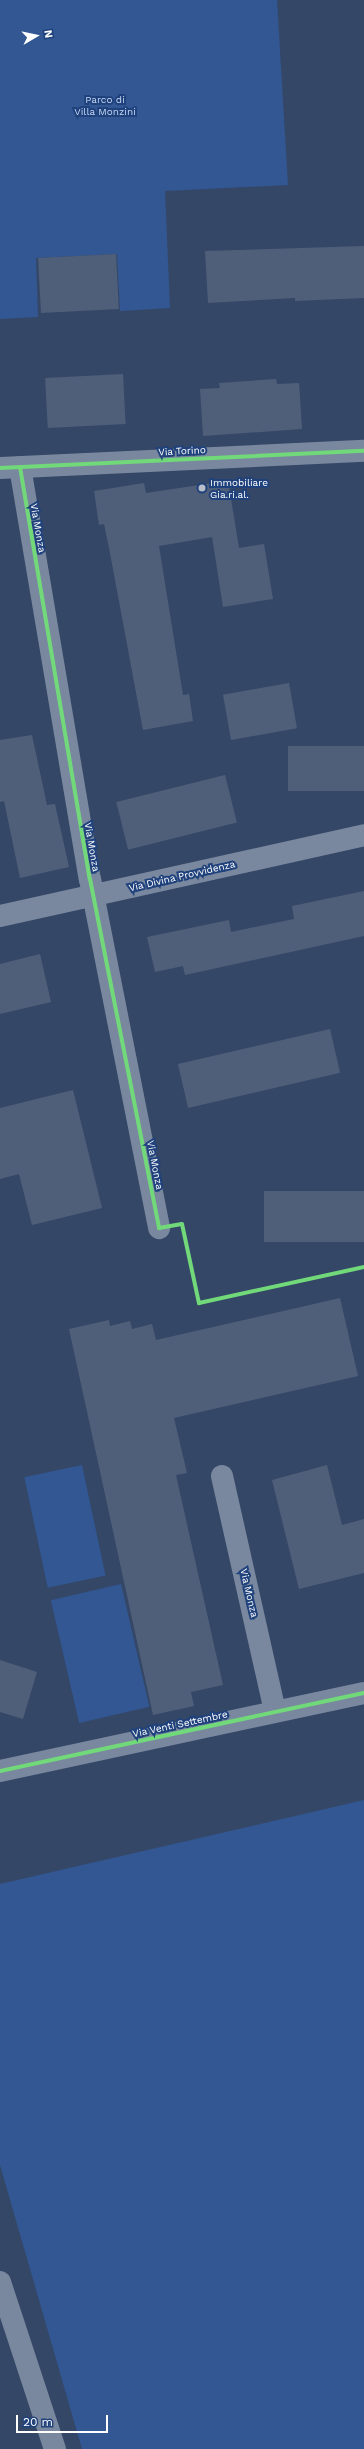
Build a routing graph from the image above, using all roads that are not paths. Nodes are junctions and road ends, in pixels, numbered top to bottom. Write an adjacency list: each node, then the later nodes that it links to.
1 (364, 451): 2 (street, Via Torino)
2 (10, 468): 4 (street, Via Monza)
3 (364, 835): 4 (street, Via Divina Provvidenza)
4 (93, 896): 5 (street, Via Divina Provvidenza); 6 (street, Via Monza)
5 (0, 916)
6 (159, 1228)
7 (222, 1476): 9 (street, Via Monza)
8 (364, 1693): 9 (street, Via Venti Settembre)
9 (275, 1711): 10 (street, Via Venti Settembre)
10 (0, 1771)
11 (0, 2282): 12 (street)
12 (55, 2449)

